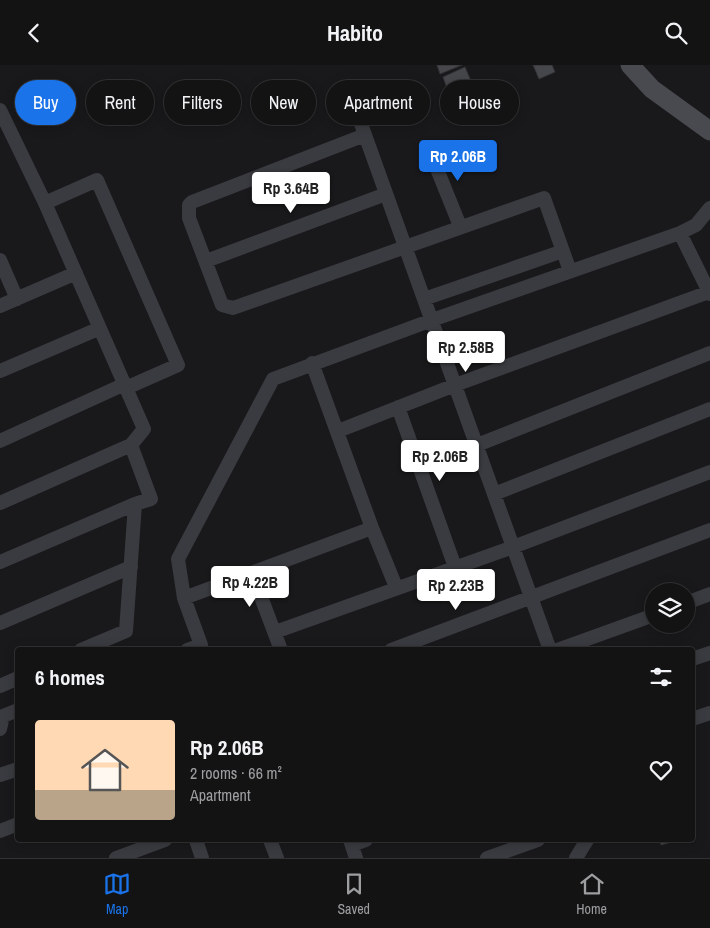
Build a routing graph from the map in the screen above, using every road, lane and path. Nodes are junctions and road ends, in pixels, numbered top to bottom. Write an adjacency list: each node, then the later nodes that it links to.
1 (630, 65): 4 (street)
2 (0, 110): 8 (street)
3 (361, 125): 5 (street)
4 (710, 131)
5 (365, 135): 7 (street); 15 (street)
6 (429, 149): 10 (street)
7 (386, 194): 12 (street); 15 (street)
8 (45, 203): 17 (street); 28 (street)
9 (710, 208): 11 (street)
10 (460, 226): 12 (street); 13 (street)
11 (680, 233): 16 (street); 18 (street)
12 (405, 246): 15 (street); 20 (street)
13 (563, 251): 16 (street); 20 (street)
14 (0, 260): 19 (street)
15 (206, 261)
16 (570, 271): 22 (street)
17 (76, 273): 19 (street); 23 (street)
18 (710, 293): 27 (street)
19 (17, 299): 21 (street)
20 (424, 299): 22 (street)
21 (0, 306)
22 (432, 320): 25 (street); 27 (street)
23 (98, 329): 26 (street); 28 (street)
24 (710, 353): 34 (street)
25 (312, 363): 31 (street); 48 (street)
26 (0, 371)
27 (455, 385): 29 (street); 34 (street)
28 (126, 386): 32 (street); 33 (street)
29 (398, 407): 31 (street); 44 (street)
30 (710, 409): 36 (street)
31 (338, 431): 39 (street)
32 (0, 441)
33 (131, 445): 37 (street); 38 (street)
34 (476, 445): 36 (street)
35 (710, 472): 41 (street)
36 (494, 494): 41 (street)
37 (0, 503)
38 (135, 504): 42 (street); 43 (street)
39 (372, 528): 45 (street); 46 (street)
40 (710, 530): 49 (street)
41 (513, 547): 44 (street); 49 (street)
42 (0, 563)
43 (131, 567): 52 (street); 54 (street)
44 (455, 567): 46 (street)
45 (252, 573): 48 (street); 53 (street)
46 (396, 587): 53 (street)
47 (710, 594): 50 (street)
48 (184, 598): 55 (street)
49 (532, 598): 57 (street); 58 (street)
50 (695, 600)
51 (645, 618): 59 (street)
52 (0, 623)
53 (275, 632): 56 (street)
54 (88, 647)
55 (202, 647)
56 (280, 647)
57 (399, 647)
58 (549, 647)
59 (565, 647)
60 (710, 653): 61 (street)
61 (695, 658)
62 (15, 679): 63 (street)
63 (0, 685)
64 (15, 712): 67 (street)
65 (710, 713): 66 (street)
66 (695, 718)
67 (0, 729)
68 (15, 770): 69 (street)
69 (0, 775)
70 (15, 825): 71 (street)
71 (0, 831)
72 (161, 842): 77 (street)
73 (197, 842): 79 (street)
74 (271, 842): 80 (street)
75 (532, 842): 81 (street)
76 (586, 842): 82 (street)
77 (135, 855): 78 (street)
78 (116, 858)
79 (202, 858)
80 (276, 858)
81 (487, 858)
82 (576, 858)

